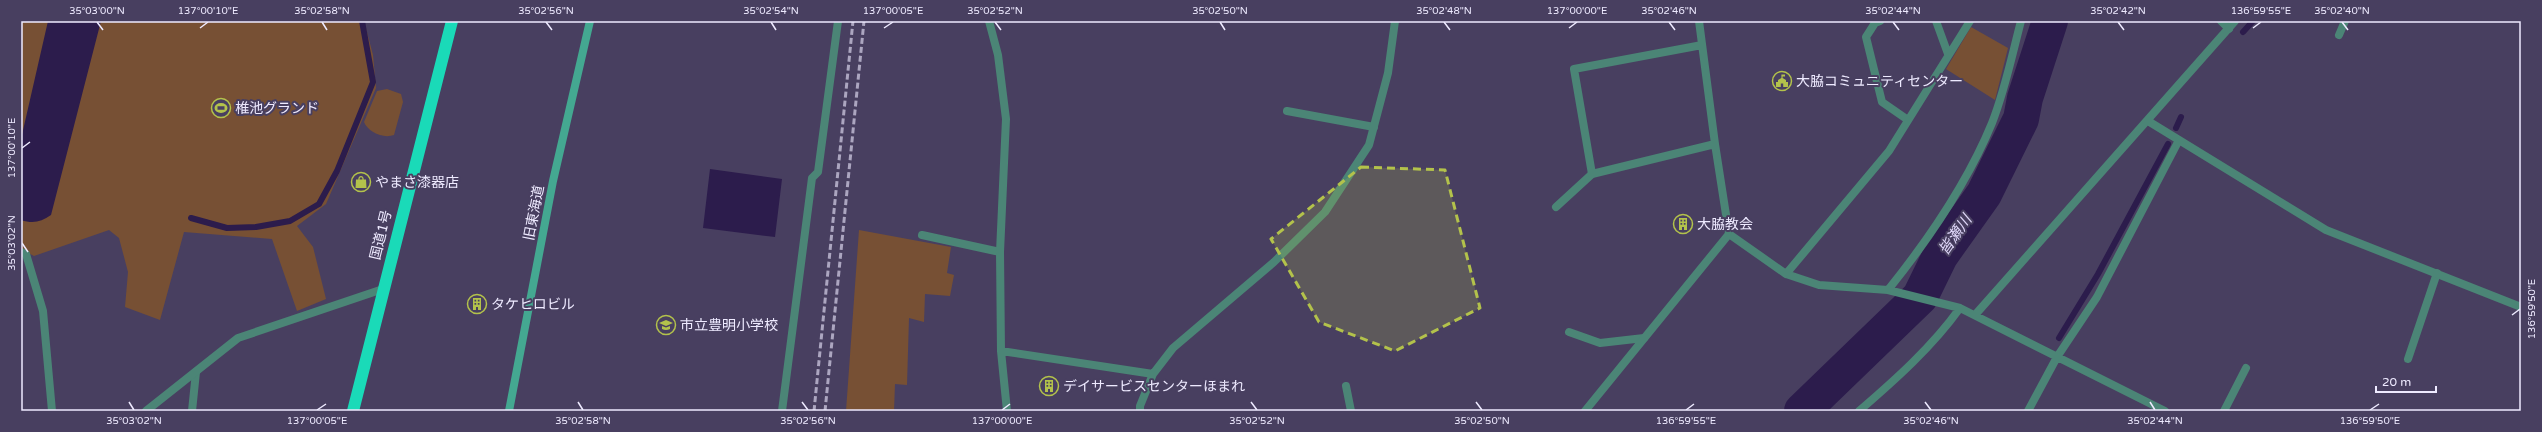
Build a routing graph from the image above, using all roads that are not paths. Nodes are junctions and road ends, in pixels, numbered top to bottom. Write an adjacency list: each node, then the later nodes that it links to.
1 (452, 21): 32 (highway, 国道1号)
2 (590, 21): 51 (street, 旧東海道)
3 (838, 21): 52 (street)
4 (989, 21): 29 (street)
5 (1396, 21): 21 (street)
6 (1699, 21): 16 (street)
7 (1880, 21): 19 (street)
8 (1936, 21): 17 (street)
9 (1970, 21): 17 (street)
10 (2021, 21): 33 (street)
11 (2221, 21): 14 (street)
12 (2236, 21): 14 (street)
13 (2345, 21): 15 (street)
14 (2229, 29): 20 (street)
15 (2339, 35)
16 (1702, 45): 23 (street); 24 (street)
17 (1948, 54): 19 (street)
18 (1287, 111): 21 (street)
19 (1908, 120): 31 (street)
20 (2148, 121): 22 (street); 36 (street)
21 (1374, 127): 44 (street)
22 (2179, 140): 30 (street); 40 (street)
23 (1715, 144): 24 (street); 26 (street)
24 (1592, 174): 25 (street)
25 (1556, 207)
26 (1729, 234): 31 (street); 38 (street)
27 (922, 235): 29 (street)
28 (21, 252): 47 (street)
29 (1000, 252): 39 (street)
30 (2437, 273): 34 (street); 41 (street)
31 (1786, 274): 33 (street)
32 (383, 289): 43 (street); 50 (highway, 国道1号)
33 (1888, 290): 35 (street)
34 (2521, 307)
35 (1960, 308): 36 (street); 56 (street)
36 (1975, 315): 40 (street)
37 (1569, 332): 38 (street)
38 (1644, 338): 55 (street)
39 (1001, 351): 44 (street); 53 (street)
40 (2057, 357): 57 (street); 58 (street)
41 (2408, 359)
42 (2246, 368): 59 (street)
43 (196, 372): 48 (street); 49 (street)
44 (1153, 374): 46 (street)
45 (1346, 386): 54 (street)
46 (1139, 409)
47 (52, 411)
48 (146, 411)
49 (192, 411)
50 (353, 411)
51 (509, 411)
52 (782, 411)
53 (1007, 411)
54 (1351, 411)
55 (1586, 411)
56 (1859, 411)
57 (2028, 411)
58 (2165, 411)
59 (2224, 411)

